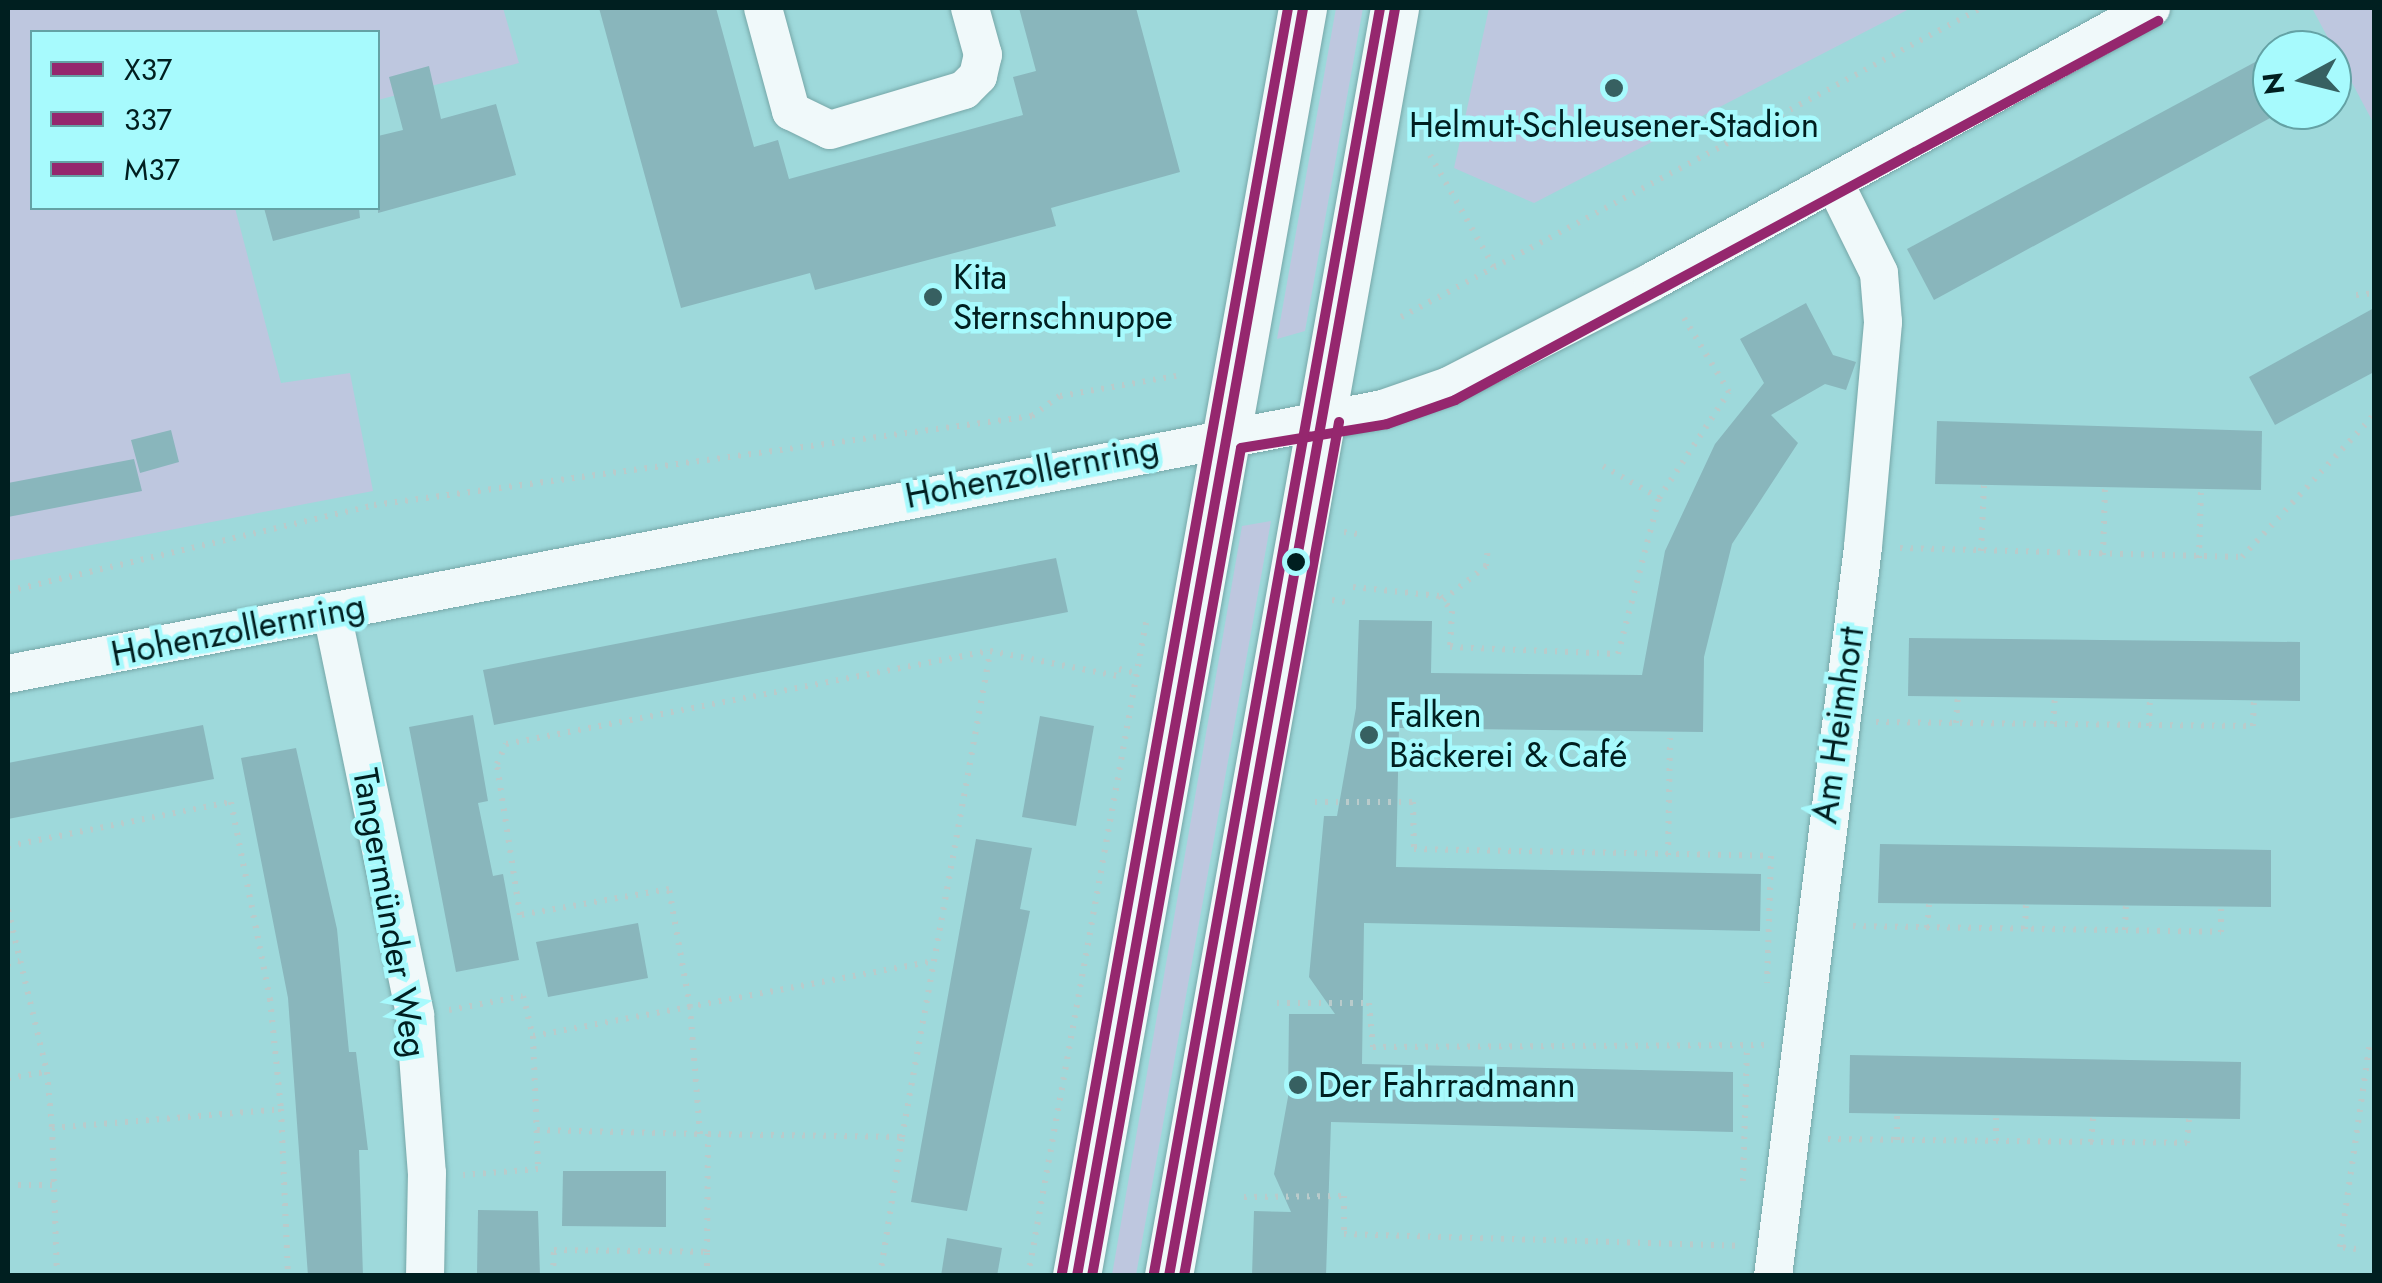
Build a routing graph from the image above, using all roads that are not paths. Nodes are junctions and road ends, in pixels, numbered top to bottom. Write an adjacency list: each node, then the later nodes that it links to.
1 (762, 8): 2 (street)
2 (970, 8)
3 (1302, 8): 8 (main road)
4 (1395, 8): 7 (main road)
5 (2151, 8): 6 (street, Hohenzollernring)
6 (1835, 184): 7 (street, Hohenzollernring); 14 (street, Am Heimhort)
7 (1324, 419): 8 (street, Hohenzollernring); 13 (main road)
8 (1228, 435): 9 (street, Hohenzollernring); 12 (main road)
9 (332, 612): 10 (street, Hohenzollernring); 11 (street, Tangermünder Weg)
10 (8, 674)
11 (425, 1276)
12 (1078, 1276)
13 (1169, 1276)
14 (1773, 1276)

